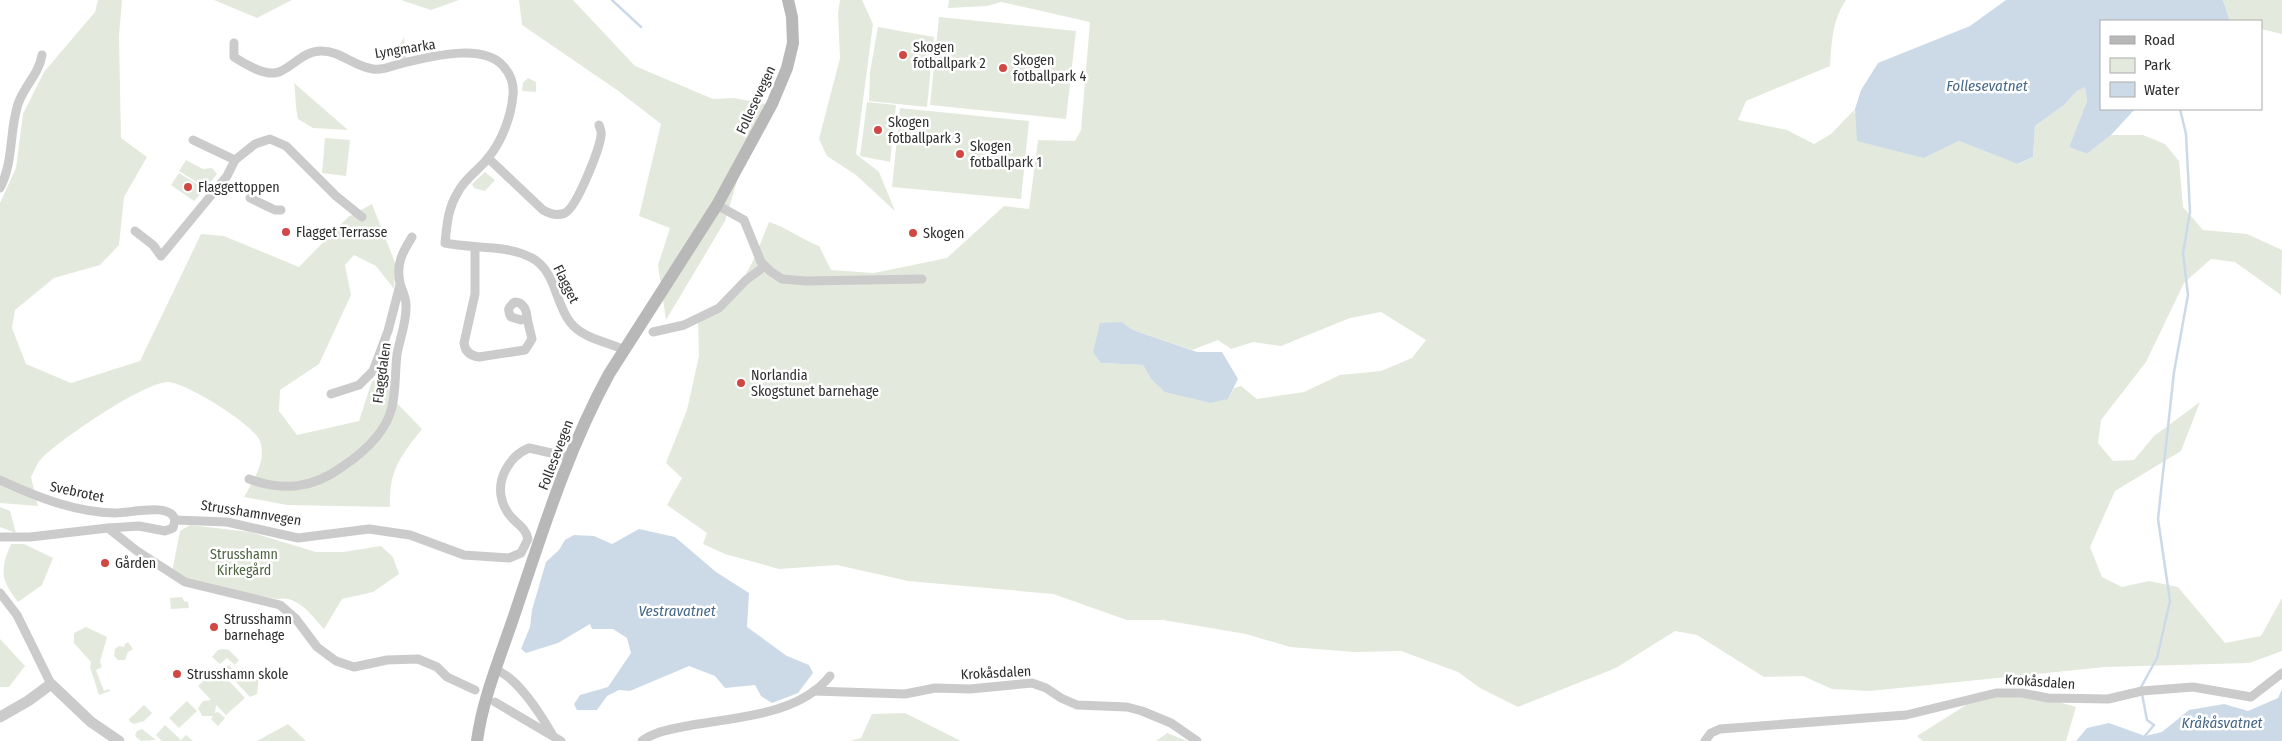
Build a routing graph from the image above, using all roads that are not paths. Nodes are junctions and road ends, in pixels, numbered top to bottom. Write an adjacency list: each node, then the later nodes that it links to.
1 (788, 0): 10 (main road, Follesevegen)
2 (234, 43): 6 (street, Lyngmarka)
3 (42, 55): 8 (street)
4 (598, 125): 6 (street)
5 (193, 140): 7 (street)
6 (488, 158): 15 (street, Lyngmarka)
7 (236, 160): 12 (street); 13 (street)
8 (0, 188)
9 (250, 198): 11 (street)
10 (717, 205): 17 (street); 22 (main road, Follesevegen)
11 (281, 210)
12 (362, 217)
13 (135, 231)
14 (412, 237): 19 (street, Flaggdalen)
15 (445, 243): 16 (street, Flagget)
16 (475, 247): 20 (street); 22 (street, Flagget)
17 (765, 266): 18 (street); 21 (street)
18 (922, 278)
19 (400, 285): 23 (street, Flaggdalen); 26 (street, Flaggdalen)
20 (527, 318)
21 (653, 332)
22 (624, 350): 24 (main road, Follesevegen)
23 (331, 394)
24 (569, 457): 27 (street, Strusshamnvegen); 31 (main road, Follesevegen)
25 (0, 480): 27 (street, Svebrotet)
26 (248, 480)
27 (176, 520): 28 (street, Strusshamnvegen)
28 (108, 528): 29 (street, Strusshamnvegen); 35 (street)
29 (0, 537)
30 (0, 593): 34 (street)
31 (496, 670): 39 (street); 41 (main road, Follesevegen)
32 (2282, 673): 45 (street, Krokåsdalen)
33 (830, 676): 36 (street, Krokåsdalen)
34 (51, 684): 38 (street); 40 (street)
35 (475, 690)
36 (814, 691): 43 (street, Krokåsdalen); 44 (street, Krokåsdalen)
37 (494, 702): 39 (street)
38 (0, 717)
39 (552, 734): 42 (street)
40 (119, 741)
41 (477, 741)
42 (561, 741)
43 (642, 741)
44 (1196, 741)
45 (1705, 741)

